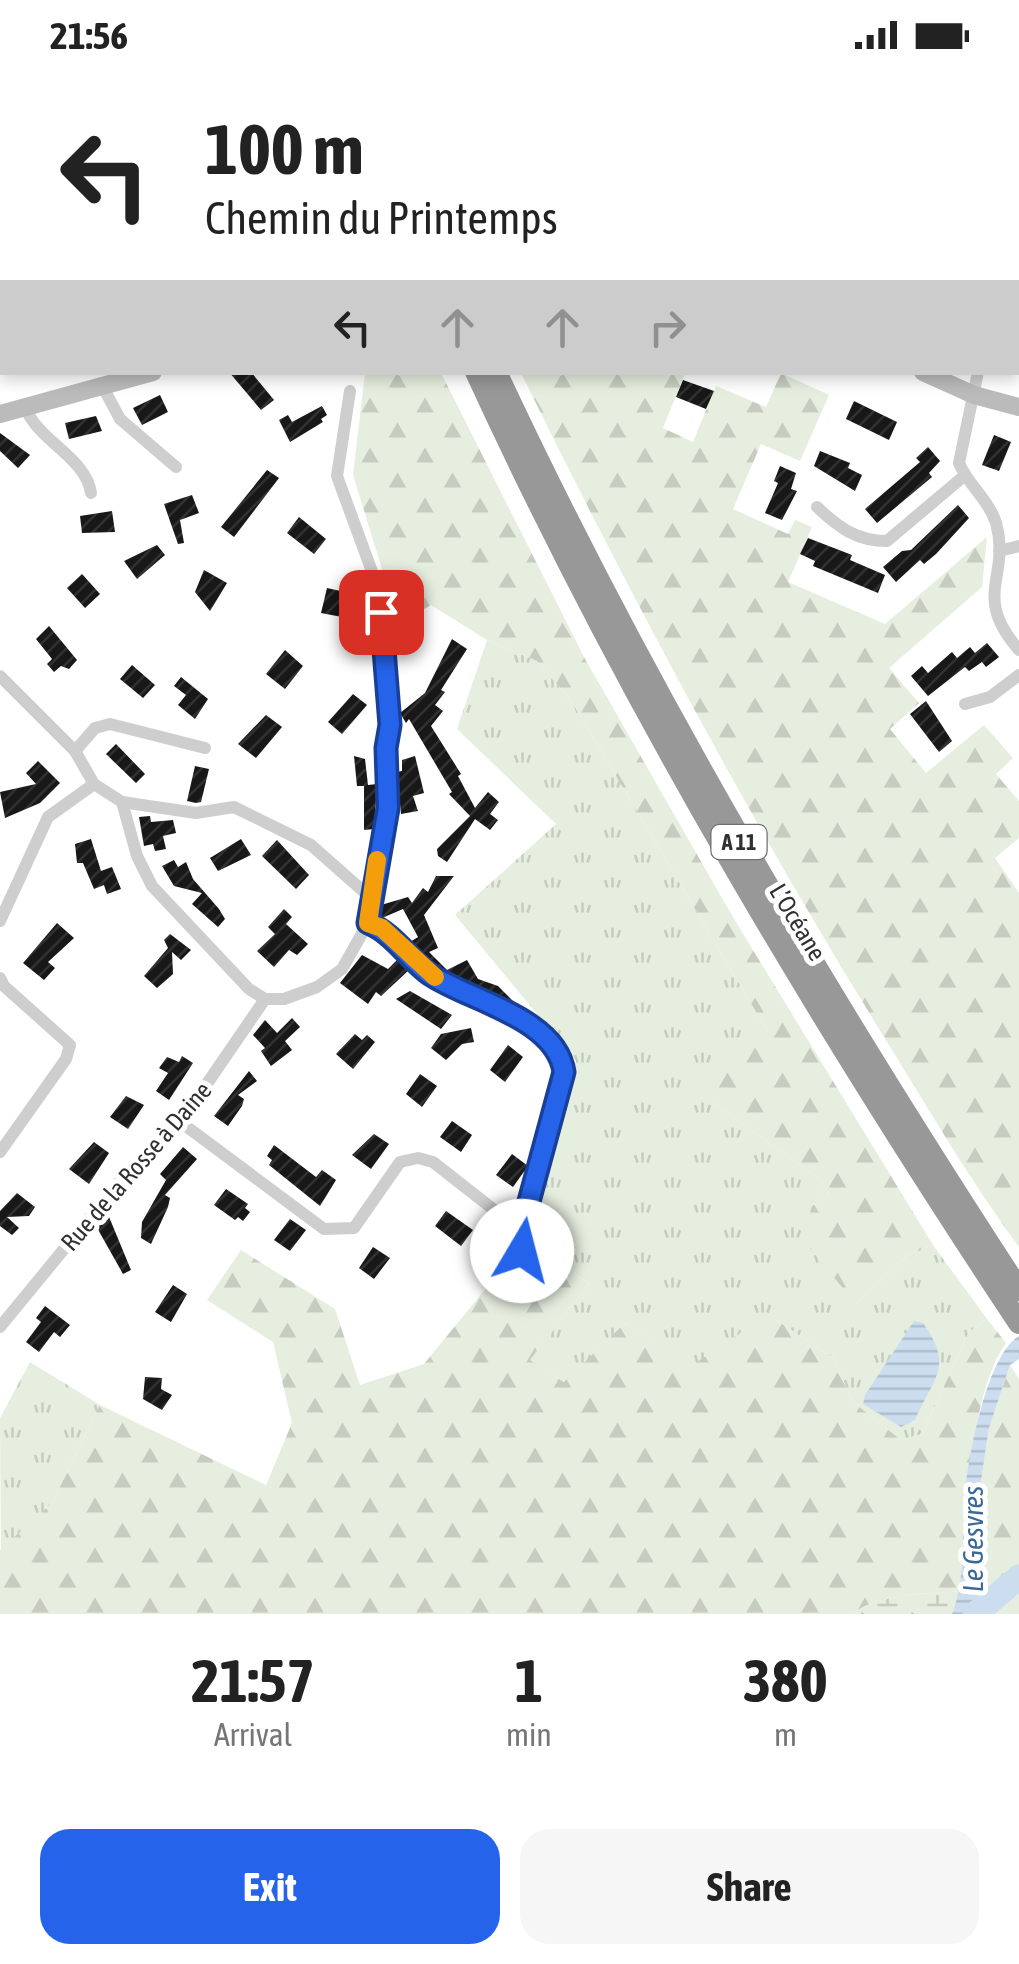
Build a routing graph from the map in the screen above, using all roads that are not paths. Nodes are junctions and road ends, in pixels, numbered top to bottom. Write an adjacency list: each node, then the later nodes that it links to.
1 (144, 375): 6 (street)
2 (477, 375): 36 (highway, L’Océane / A 11)
3 (497, 375): 35 (highway, L’Océane / A 11)
4 (931, 375): 8 (street)
5 (977, 375): 8 (street)
6 (104, 389): 10 (street); 12 (street)
7 (350, 391): 26 (street)
8 (974, 395): 9 (street); 13 (street)
9 (1019, 407)
10 (26, 408): 11 (street); 14 (street)
11 (0, 414)
12 (176, 467)
13 (964, 476): 15 (street); 17 (street)
14 (91, 493)
15 (817, 507)
16 (1019, 546): 17 (street)
17 (999, 551): 18 (street)
18 (1019, 650)
19 (1019, 675): 21 (street)
20 (1, 680): 23 (street)
21 (964, 704)
22 (205, 748): 23 (street)
23 (74, 750): 24 (street)
24 (94, 784): 25 (street); 27 (street)
25 (122, 802): 26 (street); 30 (street)
26 (371, 898): 28 (street)
27 (0, 920)
28 (368, 923): 30 (street); 33 (street)
29 (0, 978): 32 (street)
30 (264, 999): 31 (street, Rue de la Rosse à Daine)
31 (179, 1120): 33 (street); 37 (street, Rue de la Rosse à Daine)
32 (0, 1152)
33 (521, 1231): 34 (street)
34 (538, 1268)
35 (1019, 1290)
36 (1019, 1324)
37 (0, 1327)

